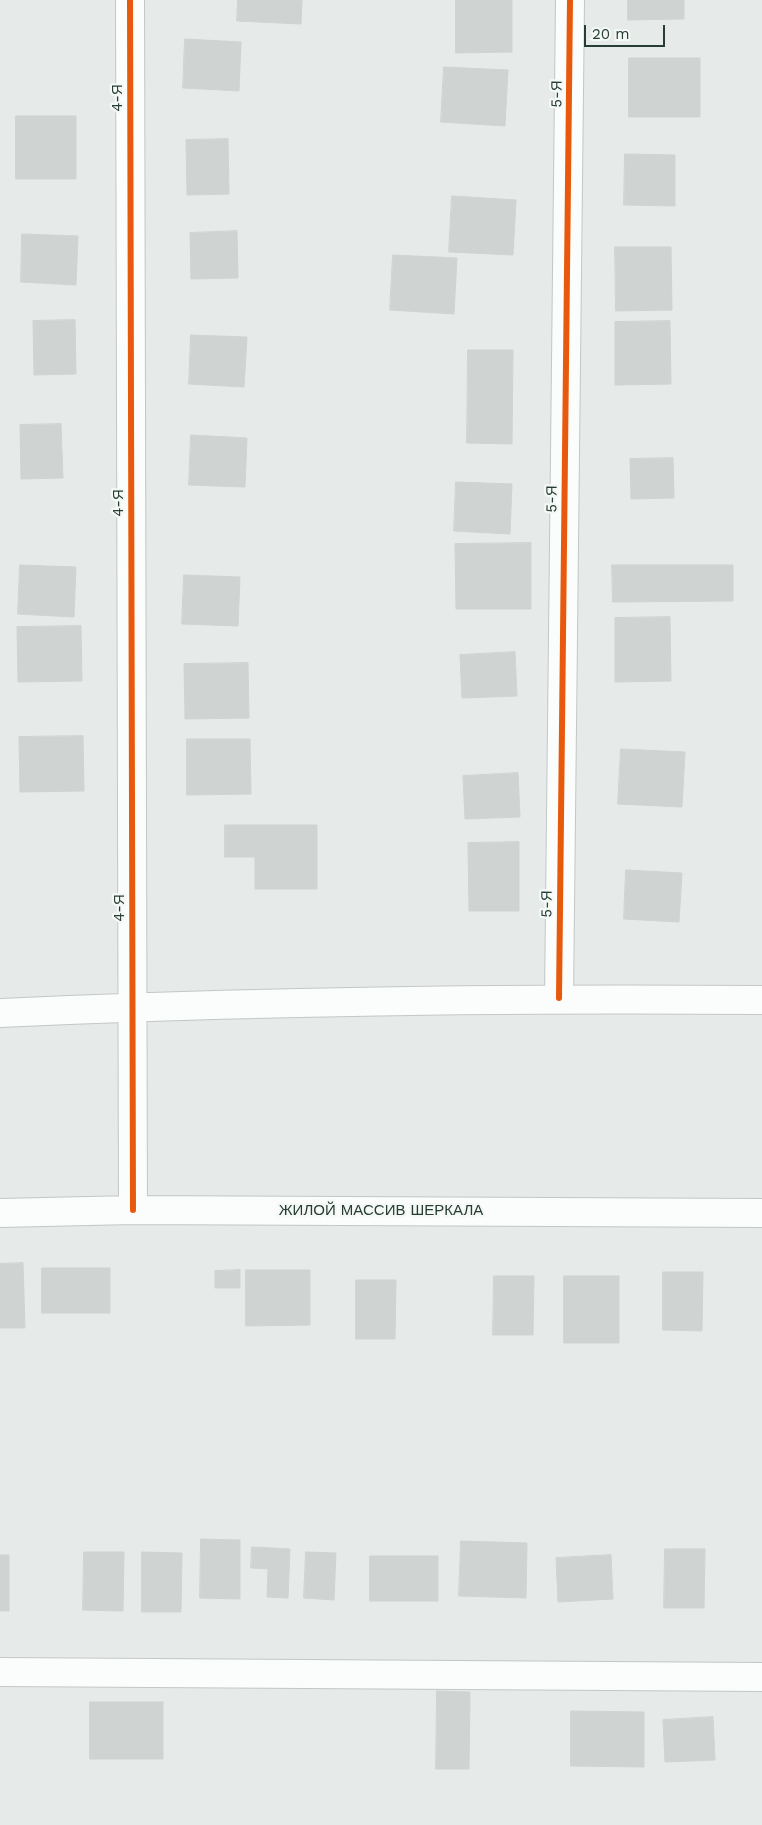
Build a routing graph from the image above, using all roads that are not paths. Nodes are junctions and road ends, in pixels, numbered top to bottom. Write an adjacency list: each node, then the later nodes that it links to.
1 (130, 0): 5 (street, 4-Я)
2 (570, 0): 3 (street, 5-Я)
3 (559, 998): 4 (street); 5 (street)
4 (762, 1000)
5 (132, 1006): 6 (street); 7 (street, 4-Я)
6 (0, 1012)
7 (133, 1210): 8 (street, ЖИЛОЙ МАССИВ ШЕРКАЛА); 9 (street, ЖИЛОЙ МАССИВ ШЕРКАЛА)
8 (0, 1213)
9 (762, 1213)
10 (0, 1672): 11 (street)
11 (762, 1677)

